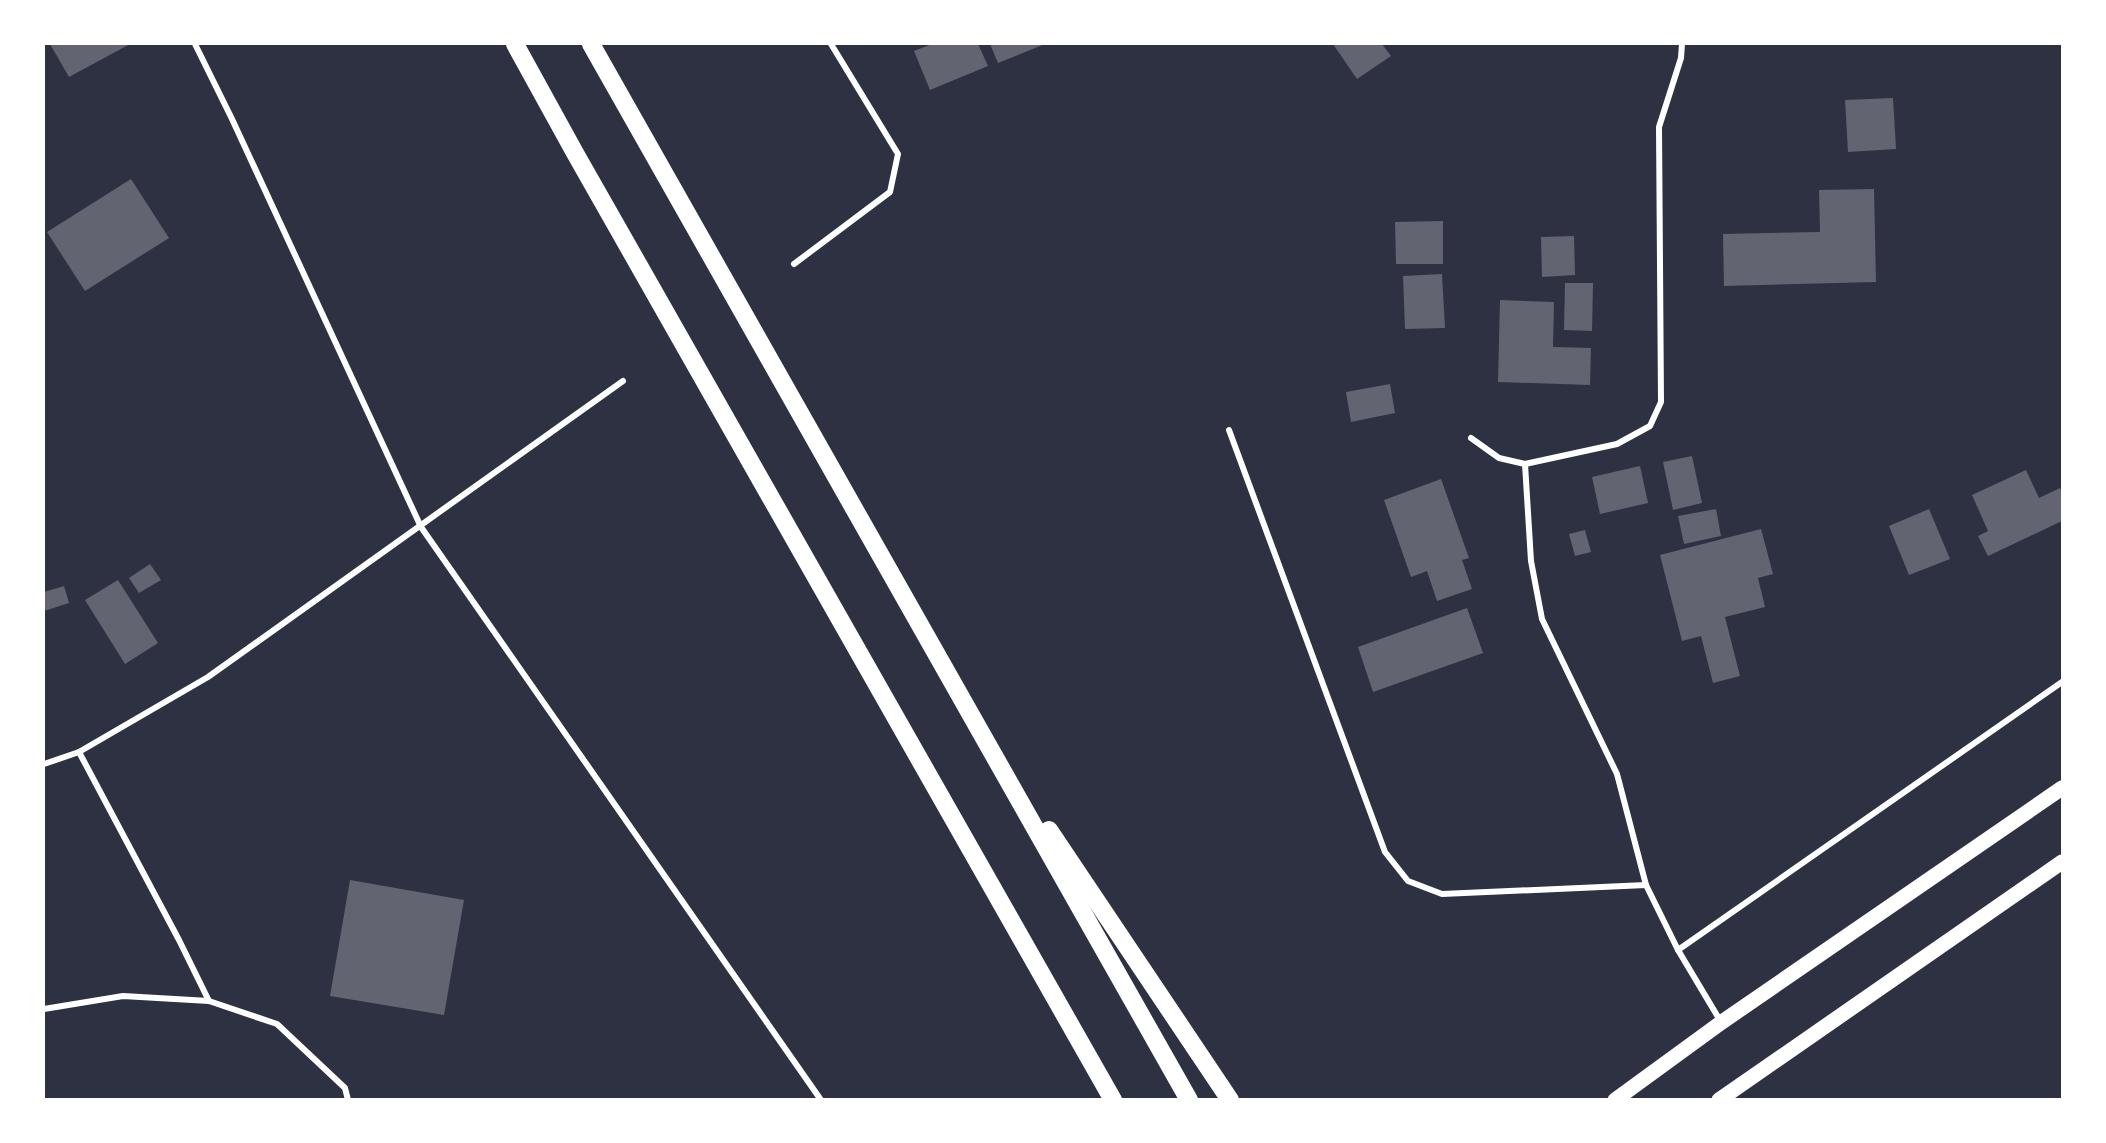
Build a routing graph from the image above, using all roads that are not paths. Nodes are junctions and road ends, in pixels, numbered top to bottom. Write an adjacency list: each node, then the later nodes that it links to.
1 (195, 44): 11 (street)
2 (515, 44): 25 (highway)
3 (591, 44): 13 (highway)
4 (831, 44): 6 (street)
5 (1682, 44): 10 (street)
6 (794, 264)
7 (623, 381): 11 (street)
8 (1229, 430): 18 (street)
9 (1471, 438): 10 (street)
10 (1526, 464): 18 (street)
11 (421, 526): 14 (street); 24 (street)
12 (2062, 682): 19 (street)
13 (971, 714): 26 (highway); 27 (highway)
14 (79, 752): 15 (street); 20 (street)
15 (44, 764)
16 (2062, 788): 22 (main road)
17 (2062, 862): 29 (main road)
18 (1646, 885): 19 (street)
19 (1677, 950): 22 (street)
20 (209, 1001): 21 (street); 23 (street)
21 (44, 1009)
22 (1722, 1023): 28 (main road)
23 (348, 1100)
24 (821, 1100)
25 (1113, 1100)
26 (1189, 1100)
27 (1230, 1100)
28 (1615, 1100)
29 (1719, 1100)

